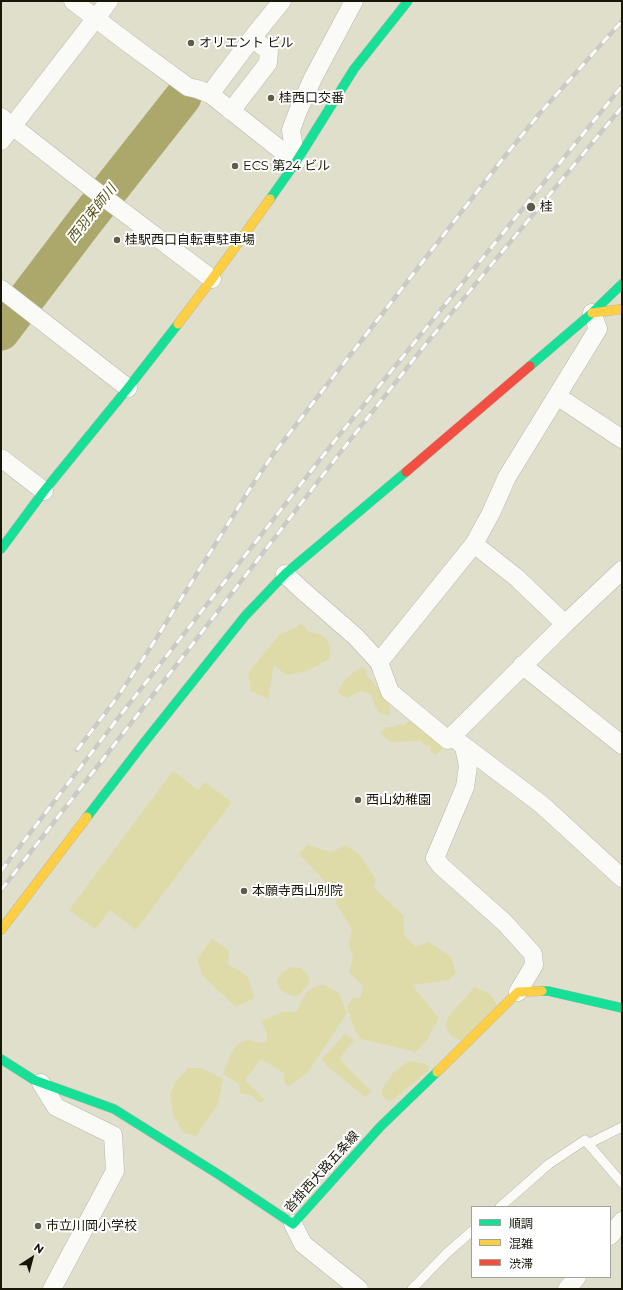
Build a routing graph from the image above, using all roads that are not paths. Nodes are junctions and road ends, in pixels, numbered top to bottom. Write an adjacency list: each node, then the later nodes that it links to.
1 (73, 1): 6 (street)
2 (109, 1): 6 (street)
3 (282, 1): 7 (street)
4 (354, 1): 12 (street)
5 (408, 1): 12 (street)
6 (95, 18): 8 (street); 10 (street)
7 (252, 38): 8 (street); 9 (street)
8 (210, 94): 9 (street)
9 (231, 111): 12 (street)
10 (7, 121): 11 (street); 13 (street)
11 (1, 141)
12 (296, 162): 13 (street)
13 (212, 279): 18 (street)
14 (622, 284): 17 (street)
15 (6, 293): 18 (street)
16 (622, 309): 17 (street)
17 (592, 313): 19 (street); 25 (street)
18 (128, 388): 22 (street)
19 (557, 396): 20 (street); 23 (street)
20 (622, 439)
21 (1, 458): 22 (street)
22 (44, 491): 24 (street)
23 (474, 544): 27 (street); 28 (street)
24 (1, 549)
25 (285, 574): 28 (street); 33 (street)
26 (619, 579): 27 (street)
27 (565, 624): 29 (street)
28 (379, 662): 30 (street)
29 (522, 665): 30 (street); 31 (street)
30 (458, 742): 32 (street); 34 (street)
31 (622, 745)
32 (622, 878)
33 (1, 930)
34 (518, 992): 35 (street); 43 (street, 沓掛西大路五条線)
35 (622, 1008)
36 (1, 1059): 37 (street, 沓掛西大路五条線)
37 (41, 1083): 43 (street, 沓掛西大路五条線); 48 (street)
38 (622, 1127): 39 (lane)
39 (588, 1144): 40 (lane); 41 (lane)
40 (622, 1183)
41 (501, 1206)
42 (622, 1221): 45 (street)
43 (293, 1224): 47 (street)
44 (471, 1232): 49 (lane)
45 (611, 1235)
46 (576, 1278): 50 (street)
47 (354, 1287)
48 (52, 1289)
49 (412, 1289)
50 (567, 1289)

